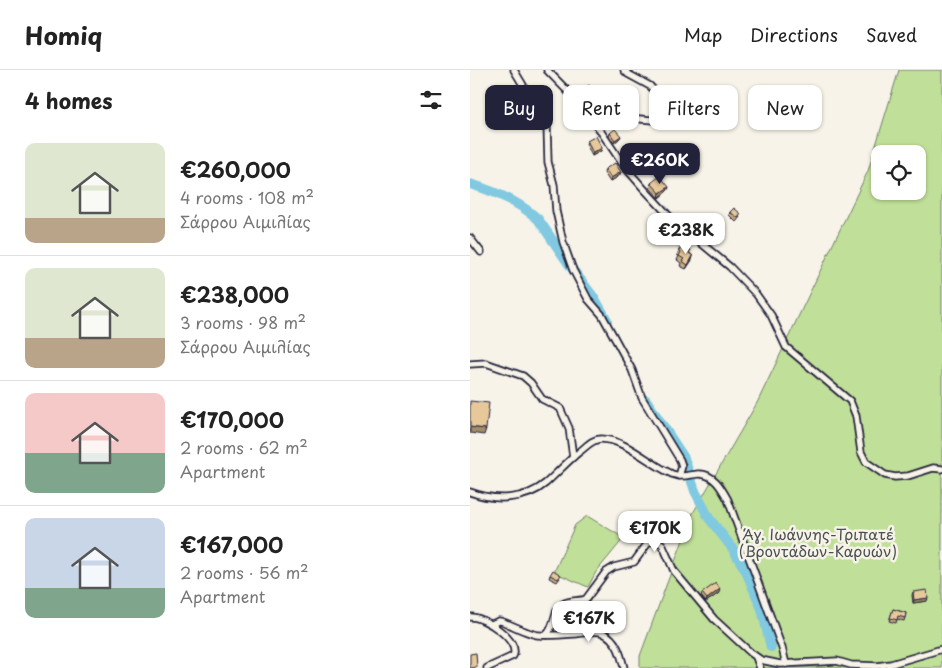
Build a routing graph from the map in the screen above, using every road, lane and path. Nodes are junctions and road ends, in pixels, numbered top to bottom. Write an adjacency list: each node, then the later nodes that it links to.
1 (514, 70): 12 (street)
2 (547, 70): 4 (street)
3 (624, 70): 5 (street)
4 (563, 86)
5 (639, 117)
6 (600, 130): 11 (street)
7 (470, 238): 8 (street)
8 (482, 252)
9 (470, 364): 10 (street)
10 (573, 457): 12 (street); 13 (street)
11 (942, 469)
12 (682, 477): 19 (street)
13 (470, 492)
14 (470, 618): 15 (street)
15 (492, 624): 16 (street); 20 (street)
16 (546, 635): 18 (street); 21 (street)
17 (942, 649): 19 (street)
18 (759, 658): 19 (street); 22 (street)
19 (783, 664)
20 (487, 668)
21 (624, 668)
22 (760, 668)

